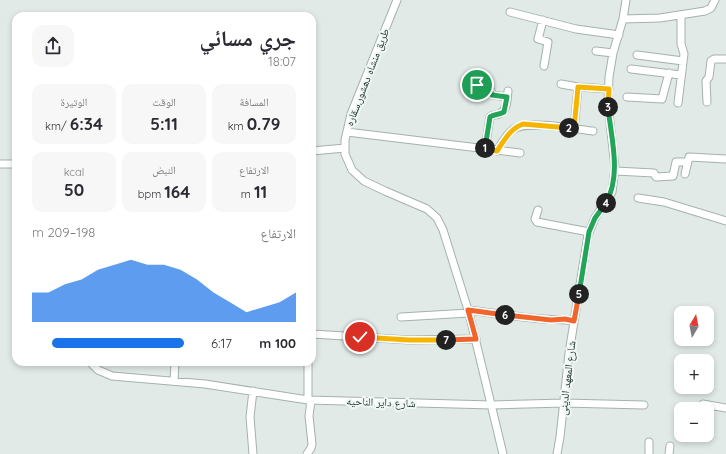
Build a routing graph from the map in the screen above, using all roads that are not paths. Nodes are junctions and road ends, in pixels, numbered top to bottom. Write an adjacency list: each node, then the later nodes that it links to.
1 (397, 0): 27 (street, طريق منشاه دهشور,سقاره)
2 (626, 0): 6 (street, شارع المعهد الدينى)
3 (715, 0): 5 (street)
4 (510, 12): 7 (street)
5 (681, 15): 6 (street); 13 (street)
6 (623, 19): 8 (street, شارع المعهد الدينى)
7 (543, 20): 8 (street); 14 (street)
8 (619, 35): 10 (street, شارع المعهد الدينى)
9 (596, 51): 10 (street)
10 (613, 53): 21 (street, شارع المعهد الدينى)
11 (637, 55): 13 (street)
12 (726, 59): 23 (street)
13 (683, 61): 17 (street)
14 (544, 66)
15 (631, 68): 16 (street)
16 (669, 73): 17 (street); 22 (street)
17 (681, 75): 24 (street)
18 (561, 84): 20 (street)
19 (477, 85): 29 (street)
20 (578, 87): 21 (street); 25 (street)
21 (609, 89): 37 (street, شارع المعهد الدينى)
22 (627, 97)
23 (707, 102)
24 (678, 103)
25 (574, 129): 26 (street); 31 (street)
26 (593, 131)
27 (346, 132): 28 (street, طريق منشاه دهشور,سقاره); 29 (street)
28 (344, 148): 30 (street); 43 (street, طريق منشاه دهشور,سقاره)
29 (485, 149): 31 (street)
30 (316, 150)
31 (497, 151): 32 (street)
32 (520, 153)
33 (726, 159): 34 (street)
34 (687, 162): 37 (street); 38 (street)
35 (0, 164): 36 (street)
36 (12, 164)
37 (615, 171): 42 (street, شارع المعهد الدينى)
38 (685, 174)
39 (638, 198): 41 (street)
40 (538, 210): 42 (street)
41 (726, 221)
42 (589, 232): 45 (street, شارع المعهد الدينى)
43 (469, 311): 44 (street); 45 (street); 47 (street, طريق منشاه دهشور,سقاره)
44 (401, 317)
45 (574, 321): 54 (street, شارع المعهد الدينى)
46 (316, 334): 47 (street)
47 (476, 339): 55 (street, طريق منشاه دهشور,سقاره)
48 (94, 366): 51 (street, شارع داير الناحيه)
49 (175, 366): 51 (street)
50 (308, 366): 53 (street)
51 (174, 381): 52 (street, شارع داير الناحيه)
52 (253, 391): 53 (street, شارع داير الناحيه); 61 (street)
53 (309, 400): 55 (street, شارع داير الناحيه); 62 (street)
54 (564, 403): 55 (street, شارع داير الناحيه); 56 (street, شارع داير الناحيه); 64 (street, شارع المعهد الدينى)
55 (492, 405): 63 (street, طريق منشاه دهشور,سقاره)
56 (644, 405)
57 (714, 406): 58 (street)
58 (726, 408)
59 (649, 442): 65 (street)
60 (670, 446): 66 (street)
61 (252, 454)
62 (307, 454)
63 (503, 454)
64 (557, 454)
65 (649, 454)
66 (669, 454)

